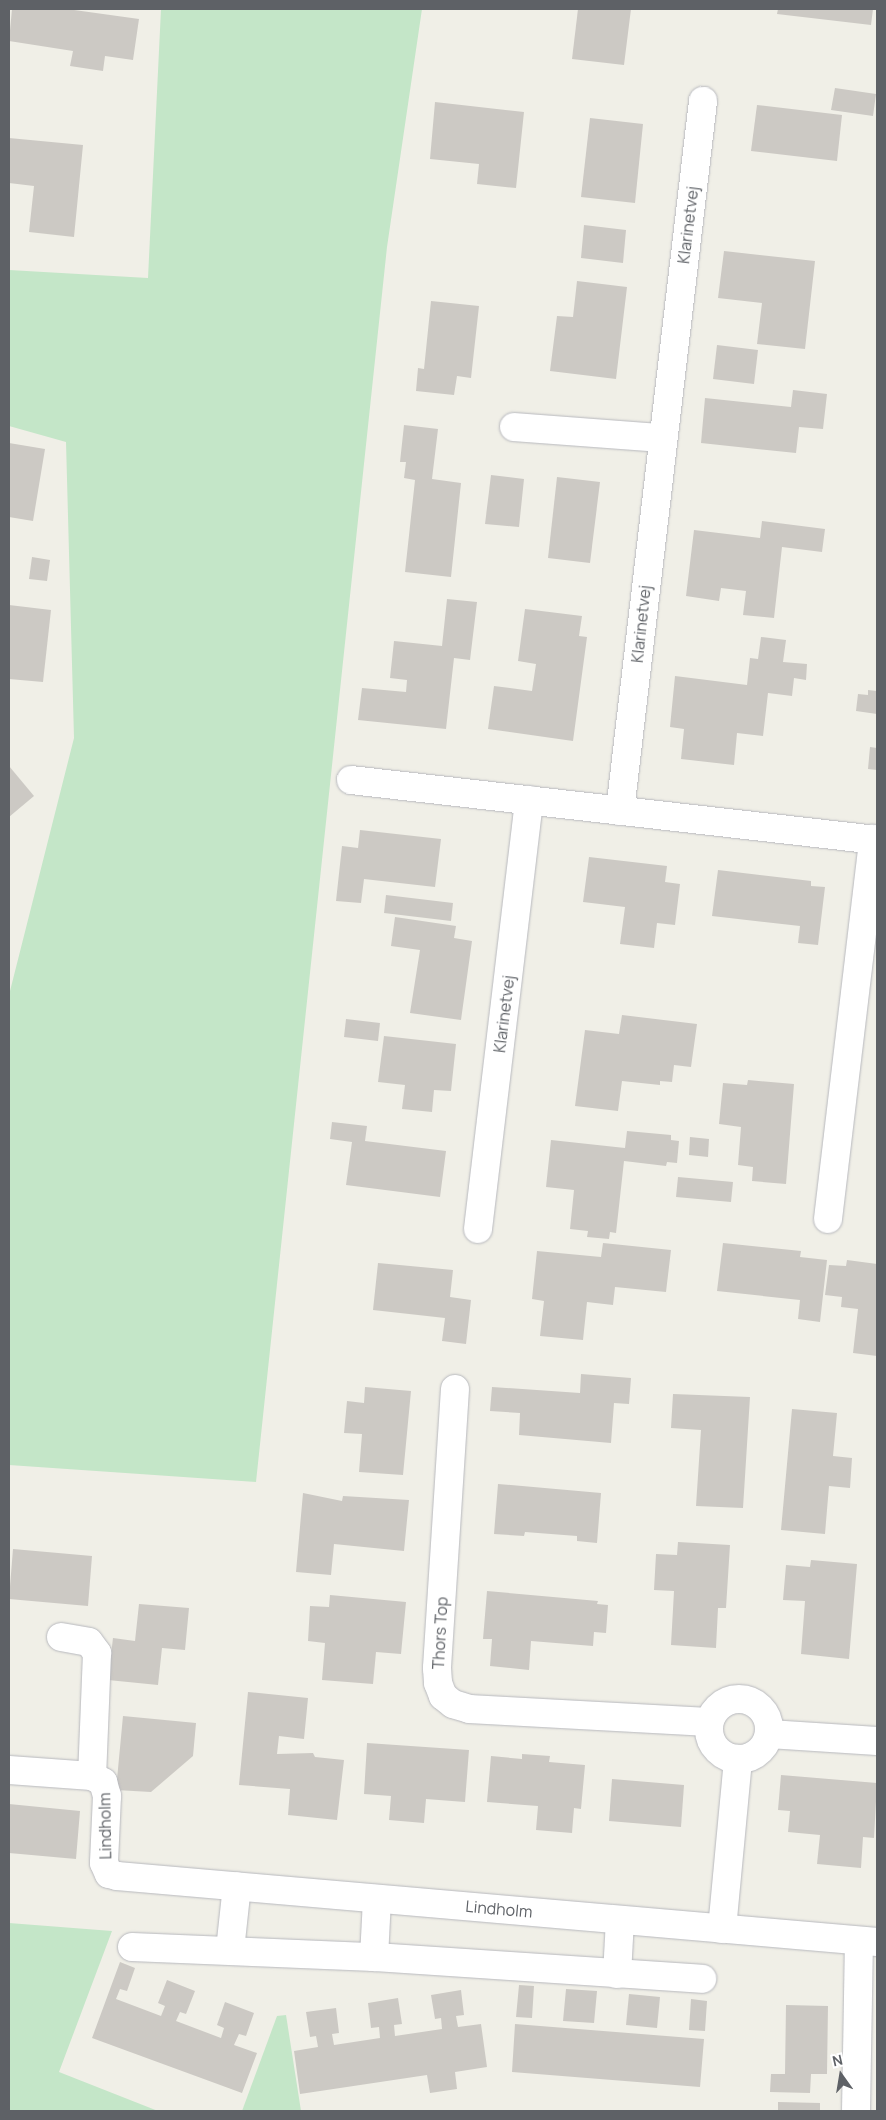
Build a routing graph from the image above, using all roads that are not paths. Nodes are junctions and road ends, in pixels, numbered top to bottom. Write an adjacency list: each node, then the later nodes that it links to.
1 (703, 101): 3 (street, Klarinetvej)
2 (514, 427): 3 (street)
3 (662, 438): 6 (street, Klarinetvej)
4 (351, 780): 5 (street)
5 (529, 800): 6 (street); 9 (street, Klarinetvej)
6 (620, 811): 7 (street)
7 (875, 839): 8 (street)
8 (828, 1219)
9 (478, 1228)
10 (455, 1390): 12 (street, Thors Top)
11 (61, 1636): 17 (street, Lindholm)
12 (710, 1722): 13 (street); 15 (street)
13 (769, 1734): 14 (street); 15 (street)
14 (877, 1741)
15 (738, 1759): 21 (street)
16 (9, 1770): 17 (street, Lindholm)
17 (92, 1776): 18 (street, Lindholm)
18 (237, 1886): 19 (street, Lindholm); 24 (street)
19 (377, 1899): 20 (street, Lindholm); 25 (street)
20 (620, 1920): 21 (street, Lindholm); 26 (street)
21 (722, 1930): 22 (street, Lindholm)
22 (868, 1941): 28 (street, Lindholm)
23 (132, 1947): 24 (street)
24 (230, 1950): 25 (street)
25 (374, 1957): 26 (street)
26 (617, 1974): 27 (street)
27 (702, 1979)
28 (856, 2111)

